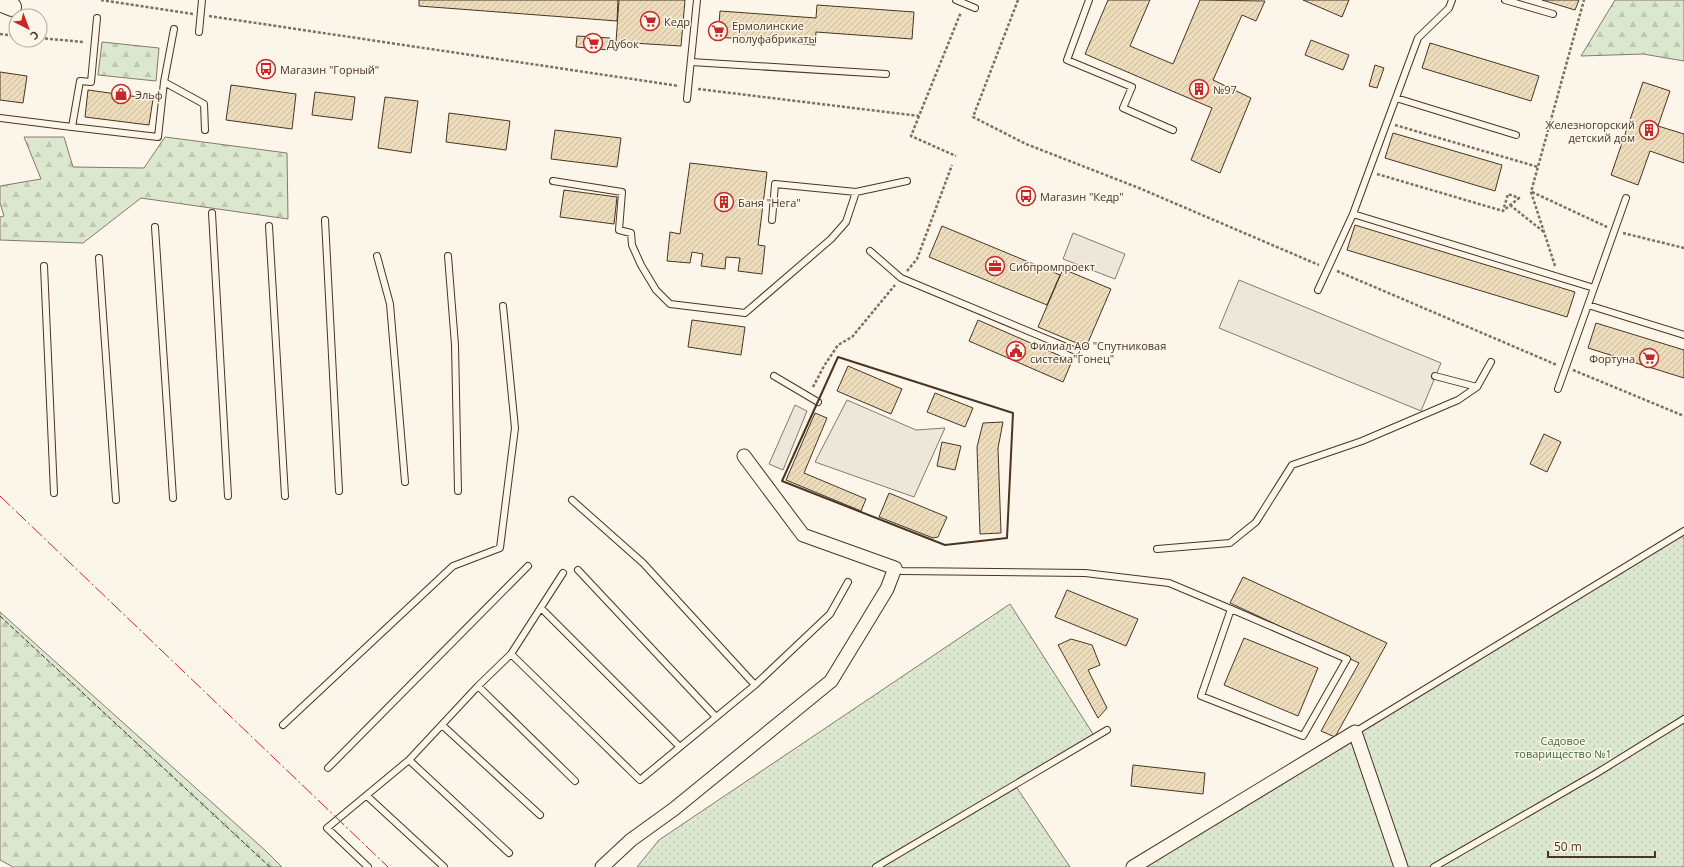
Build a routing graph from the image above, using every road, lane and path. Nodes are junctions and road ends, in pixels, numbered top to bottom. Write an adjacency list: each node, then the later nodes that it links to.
1 (101, 0): 13 (path)
2 (202, 0): 13 (lane)
3 (697, 0): 19 (lane)
4 (956, 0): 10 (lane)
5 (1018, 0): 26 (path)
6 (1089, 0): 31 (lane)
7 (1452, 0): 23 (lane)
8 (1505, 0): 12 (lane)
9 (1584, 0): 35 (path)
10 (964, 3): 11 (lane); 25 (path)
11 (975, 8)
12 (1553, 14)
13 (201, 15): 16 (lane); 22 (path)
14 (97, 18): 29 (lane)
15 (174, 29): 21 (lane)
16 (199, 32)
17 (48, 39): 18 (path)
18 (82, 42)
19 (691, 62): 20 (lane); 22 (lane)
20 (886, 74)
21 (164, 82): 29 (lane); 30 (lane)
22 (688, 87): 24 (lane); 25 (path)
23 (1396, 98): 28 (lane); 32 (lane)
24 (687, 99)
25 (919, 116): 33 (path)
26 (973, 117)
27 (0, 118): 29 (lane)
28 (1386, 123): 35 (path); 36 (lane)
29 (72, 127)
30 (206, 130)
31 (1173, 130)
32 (1516, 135)
33 (956, 156)
34 (952, 165): 56 (path)
35 (1538, 167): 49 (path)
36 (1368, 171): 42 (path); 44 (lane)
37 (554, 181): 39 (lane)
38 (907, 182): 39 (lane)
39 (856, 192): 46 (lane)
40 (1626, 198): 57 (lane)
41 (1510, 205): 42 (path); 42 (path); 49 (path)
42 (1503, 211)
43 (212, 213): 74 (lane)
44 (1353, 214): 55 (lane); 58 (lane)
45 (325, 220): 72 (lane)
46 (772, 220)
47 (269, 226): 75 (lane)
48 (155, 227): 76 (lane)
49 (1544, 232): 55 (path)
50 (870, 251): 56 (lane)
51 (377, 256): 70 (lane)
52 (448, 256): 71 (lane)
53 (99, 258): 77 (lane)
54 (44, 266): 73 (lane)
55 (1559, 277): 57 (lane)
56 (901, 278): 62 (lane); 68 (path)
57 (1594, 288): 59 (lane)
58 (1318, 290)
59 (1588, 305): 61 (lane); 67 (lane)
60 (503, 306): 93 (lane)
61 (1684, 335)
62 (1076, 351)
63 (1492, 362): 66 (lane)
64 (774, 376): 68 (lane)
65 (1435, 376): 66 (lane)
66 (1477, 387): 80 (lane)
67 (1558, 389)
68 (818, 402)
69 (744, 456): 82 (street)
70 (405, 482)
71 (458, 491)
72 (339, 492)
73 (54, 493)
74 (228, 496)
75 (285, 496)
76 (173, 498)
77 (116, 500)
78 (572, 500): 89 (lane)
79 (1684, 532): 96 (lane)
80 (1157, 549)
81 (528, 566): 99 (lane)
82 (895, 568): 87 (lane); 106 (street)
83 (578, 570): 91 (lane)
84 (563, 573): 86 (lane)
85 (848, 582): 89 (lane)
86 (540, 608): 88 (lane); 97 (lane)
87 (1231, 609): 87 (lane)
88 (511, 654): 90 (lane); 97 (lane)
89 (755, 685): 91 (lane)
90 (478, 686): 94 (lane); 100 (lane)
91 (716, 717): 97 (lane)
92 (1684, 719): 110 (lane)
93 (283, 724)
94 (442, 725): 98 (lane); 102 (lane)
95 (1107, 730): 107 (lane)
96 (1355, 732): 108 (street); 109 (street)
97 (680, 747)
98 (409, 760): 101 (lane); 103 (lane)
99 (328, 768)
100 (575, 781)
101 (367, 796): 104 (lane); 105 (lane)
102 (540, 815)
103 (509, 853)
104 (368, 867)
105 (444, 867)
106 (602, 867)
107 (876, 867)
108 (1133, 867)
109 (1401, 867)
110 (1434, 867)

